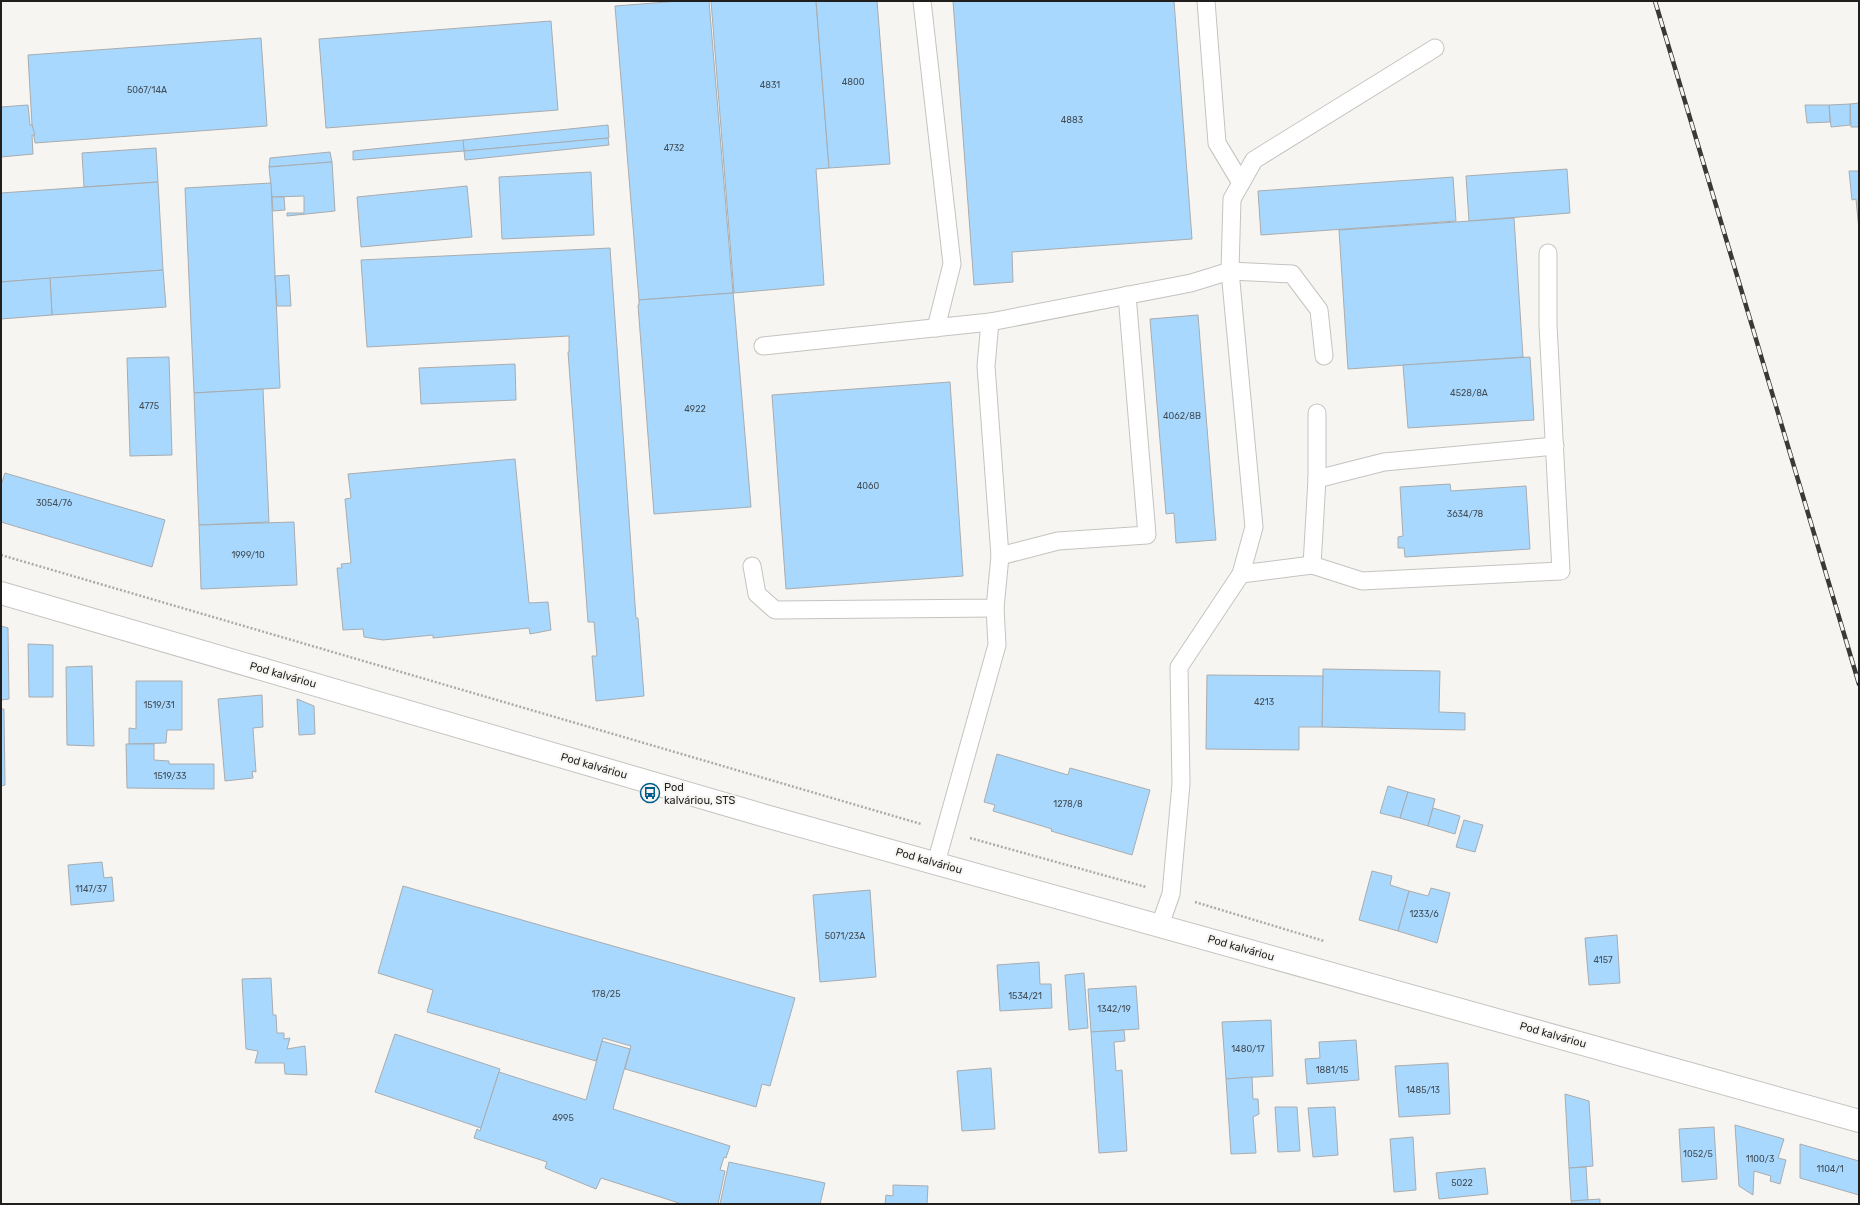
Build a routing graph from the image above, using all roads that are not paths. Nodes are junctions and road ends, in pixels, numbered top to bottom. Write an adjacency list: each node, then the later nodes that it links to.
1 (922, 1): 9 (lane)
2 (1206, 1): 4 (lane)
3 (1435, 48): 4 (lane)
4 (1241, 182): 6 (lane)
5 (1548, 252): 13 (lane)
6 (1230, 271): 7 (lane); 11 (lane); 18 (lane)
7 (1127, 296): 8 (lane); 15 (lane)
8 (990, 322): 9 (lane); 15 (lane)
9 (936, 328): 10 (lane)
10 (763, 346)
11 (1324, 356)
12 (1317, 413): 14 (lane)
13 (1555, 446): 14 (lane); 16 (lane)
14 (1317, 479): 16 (lane)
15 (1000, 556): 20 (lane)
16 (1312, 565): 18 (lane)
17 (752, 566): 20 (lane)
18 (1241, 574): 22 (lane)
19 (1, 593): 21 (street, Pod kalváriou)
20 (995, 608): 21 (lane)
21 (936, 863): 22 (street, Pod kalváriou)
22 (1160, 925): 23 (street, Pod kalváriou)
23 (1859, 1121)

